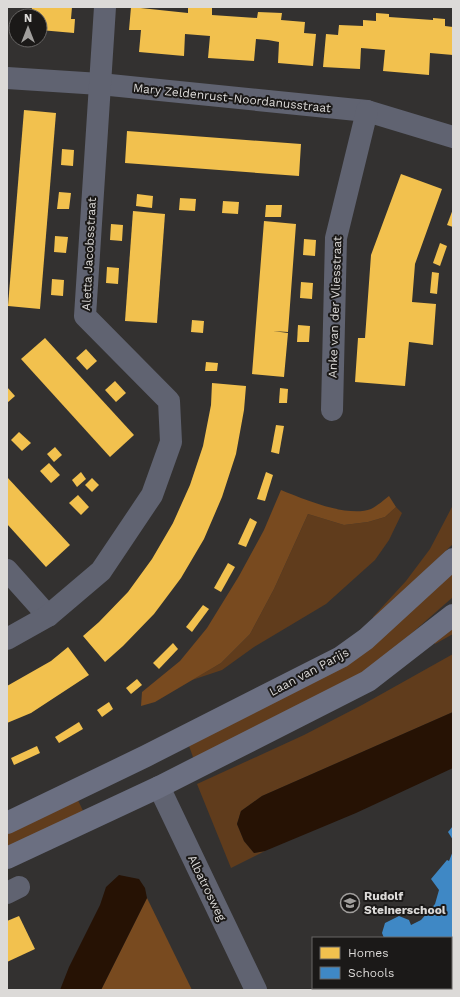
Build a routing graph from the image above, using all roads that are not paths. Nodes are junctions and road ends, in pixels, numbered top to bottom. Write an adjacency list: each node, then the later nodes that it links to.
1 (105, 7): 3 (street, Aletta Jacobsstraat)
2 (7, 78): 3 (street, Mary Zeldenrust-Noordanusstraat)
3 (100, 84): 4 (street, Mary Zeldenrust-Noordanusstraat); 10 (street, Aletta Jacobsstraat)
4 (367, 111): 5 (street, Mary Zeldenrust-Noordanusstraat); 6 (street, Anke van der Vliesstraat)
5 (453, 137)
6 (332, 410)
7 (453, 559): 12 (street, Laan van Parijs)
8 (7, 570): 10 (street)
9 (453, 615): 13 (street)
10 (48, 616): 11 (street, Aletta Jacobsstraat)
11 (7, 638)
12 (146, 756): 13 (street); 14 (street, Laan van Parijs)
13 (159, 787): 15 (street); 16 (street, Albatrosweg)
14 (7, 823)
15 (7, 858)
16 (256, 990)

